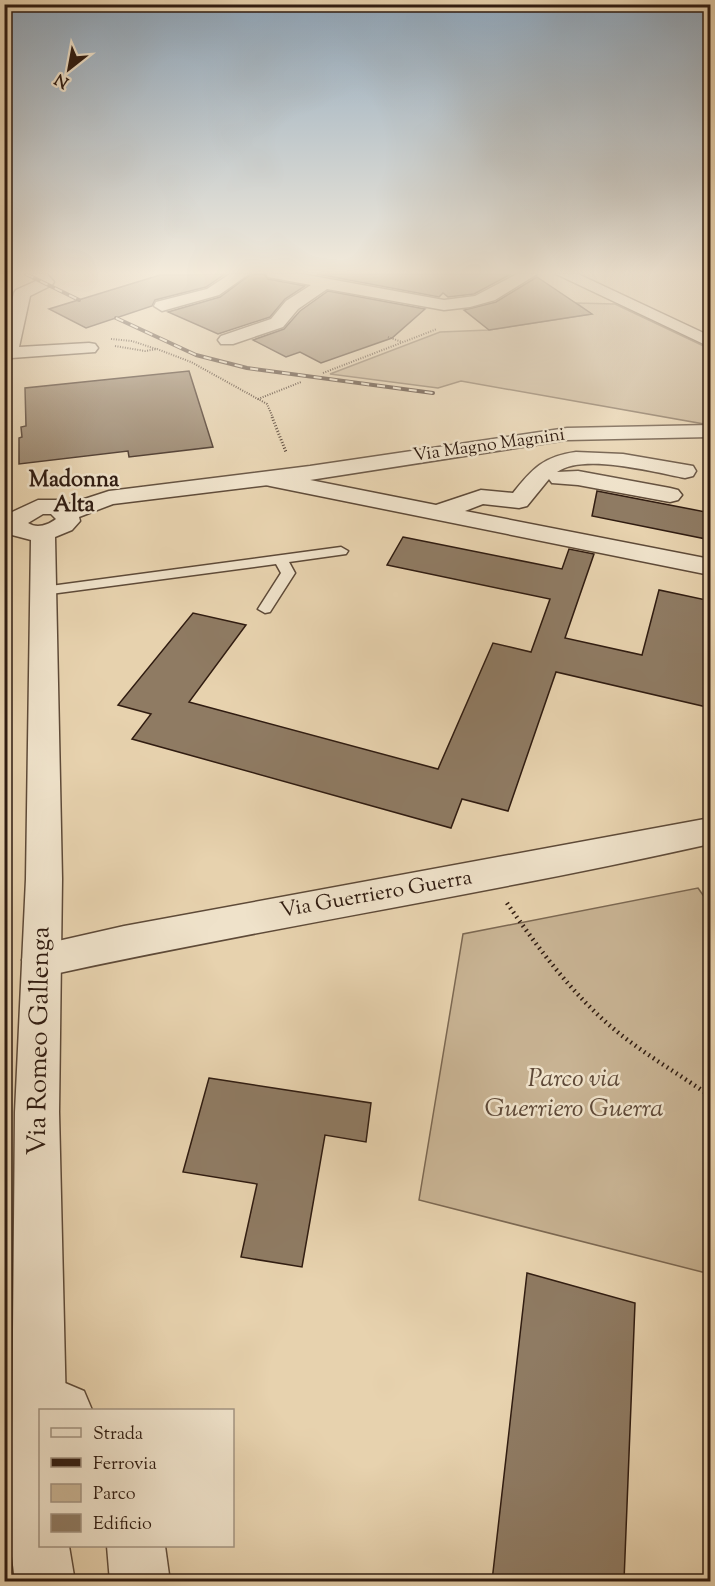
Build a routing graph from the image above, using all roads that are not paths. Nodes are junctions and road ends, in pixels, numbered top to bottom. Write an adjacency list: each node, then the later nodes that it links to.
1 (10, 348): 2 (street)
2 (89, 348)
3 (711, 431): 6 (street, Via Magno Magnini)
4 (685, 471): 5 (street, Via Magno Magnini)
5 (537, 477): 7 (street, Via Magno Magnini); 8 (street, Via Magno Magnini)
6 (270, 479): 8 (street, Via Magno Magnini); 9 (street, Via Magno Magnini)
7 (670, 495)
8 (437, 512): 12 (street, Via Magno Magnini)
9 (33, 523): 13 (street, Via Romeo Gallenga)
10 (341, 551): 11 (lane)
11 (280, 559): 13 (lane); 14 (lane)
12 (711, 567)
13 (43, 591): 16 (street, Via Romeo Gallenga)
14 (265, 609)
15 (711, 831): 16 (street, Via Guerriero Guerra)
16 (41, 960): 17 (street, Via Romeo Gallenga)
17 (53, 1409)
18 (39, 1547): 20 (street, Via Romeo Gallenga)
19 (136, 1547): 21 (street)
20 (37, 1570)
21 (140, 1581)

